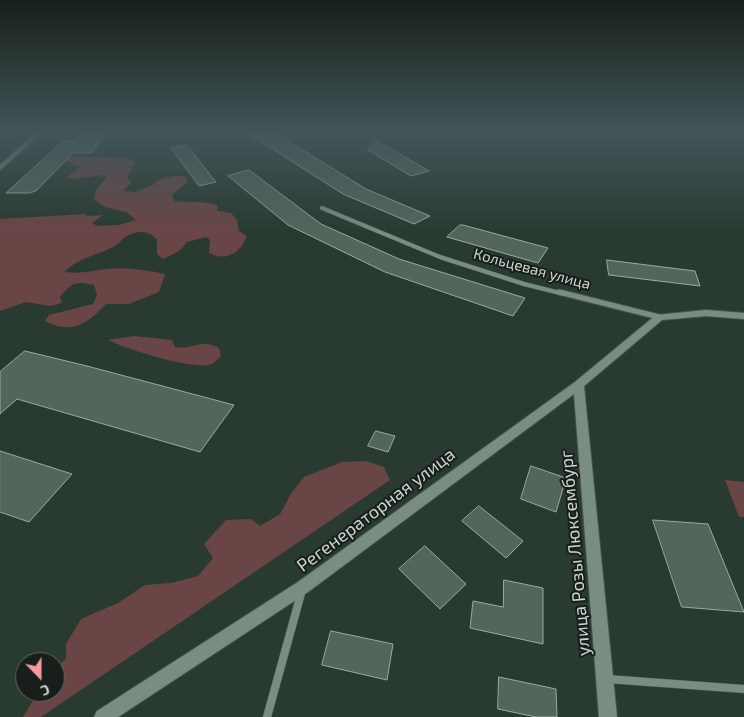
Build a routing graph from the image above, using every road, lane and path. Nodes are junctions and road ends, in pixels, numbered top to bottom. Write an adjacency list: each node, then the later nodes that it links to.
1 (322, 208): 2 (street, Кольцевая улица)
2 (659, 316): 3 (street, Кольцевая улица); 4 (street, Регенераторная улица)
3 (744, 316)
4 (579, 385): 5 (street, Регенераторная улица); 6 (street, улица Розы Люксембург)
5 (303, 587): 8 (street, Регенераторная улица); 9 (street)
6 (605, 679): 7 (street); 10 (street, улица Розы Люксембург)
7 (744, 689)
8 (103, 717)
9 (267, 717)
10 (608, 717)

